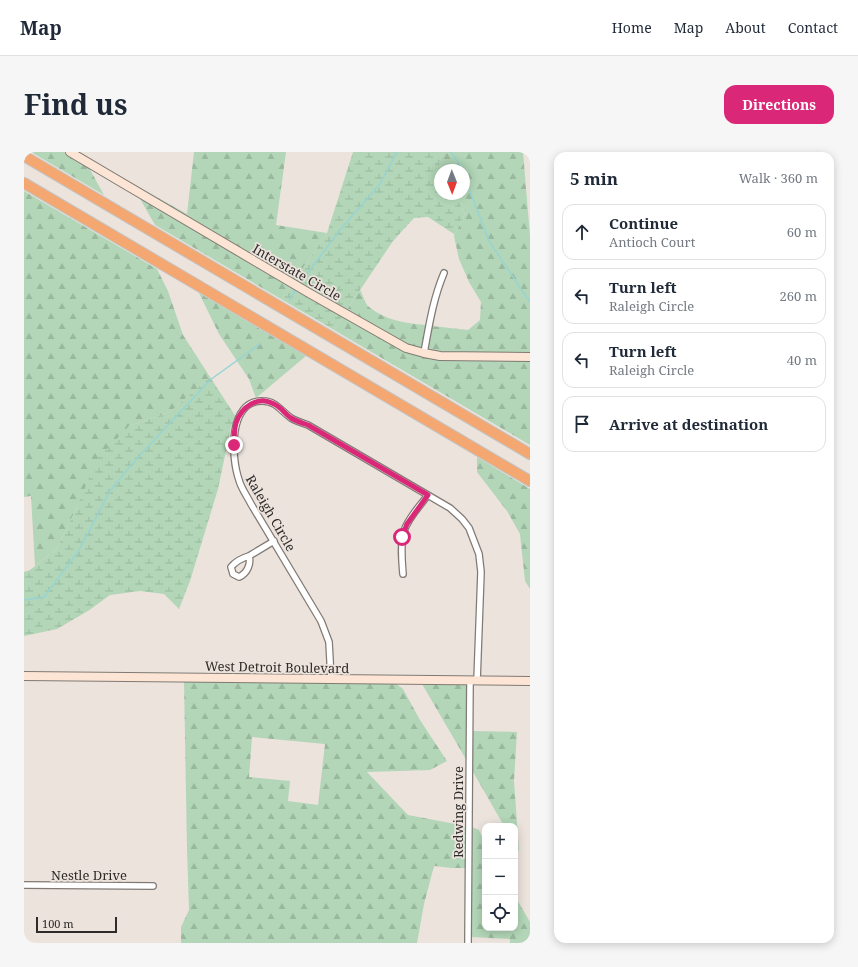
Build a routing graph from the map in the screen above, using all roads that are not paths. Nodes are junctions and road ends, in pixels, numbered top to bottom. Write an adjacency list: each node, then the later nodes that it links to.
1 (70, 152): 5 (street, Interstate Circle)
2 (24, 156): 7 (highway)
3 (24, 183): 8 (highway)
4 (444, 273): 5 (street)
5 (424, 353): 6 (street, Interstate Circle)
6 (530, 357)
7 (530, 454)
8 (530, 481)
9 (428, 495): 10 (street, Raleigh Circle); 12 (street); 15 (street, Raleigh Circle)
10 (274, 541): 11 (street); 14 (street, Raleigh Circle)
11 (250, 556)
12 (403, 574)
13 (24, 676): 14 (street, West Detroit Boulevard)
14 (331, 679): 15 (street, West Detroit Boulevard)
15 (474, 681): 16 (street, West Detroit Boulevard); 19 (street, Redwing Drive)
16 (530, 681)
17 (24, 886): 18 (street, Nestle Drive)
18 (153, 886)
19 (468, 943)

